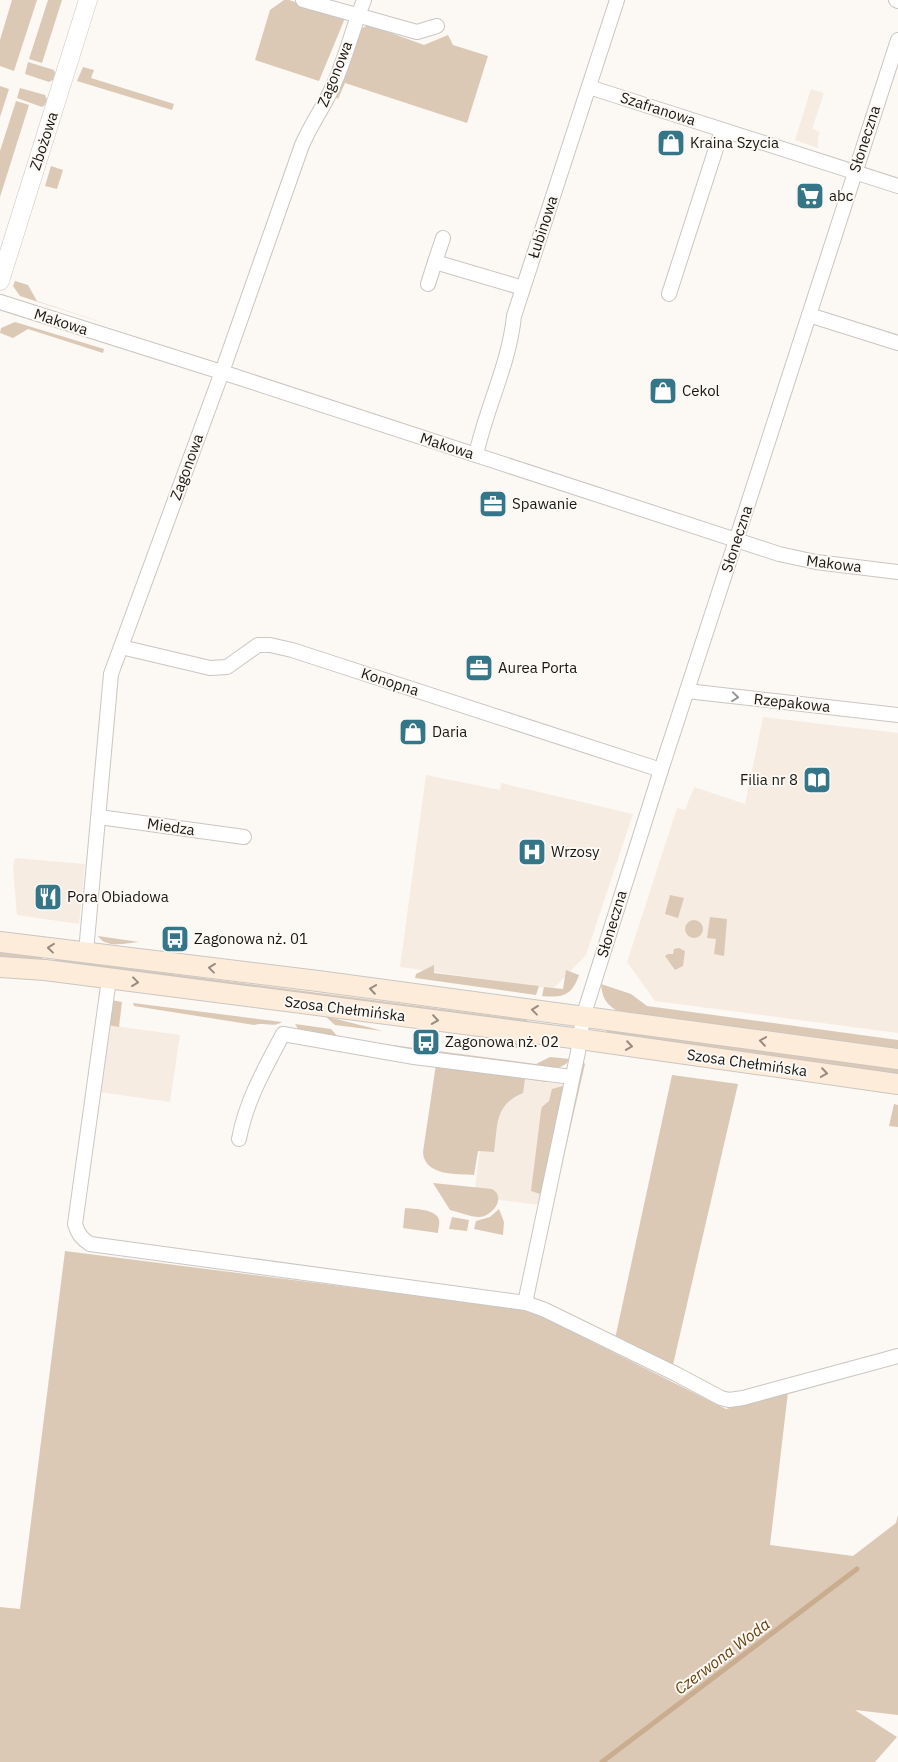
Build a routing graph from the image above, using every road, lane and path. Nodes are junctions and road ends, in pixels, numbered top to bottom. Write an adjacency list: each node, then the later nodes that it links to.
1 (88, 0): 14 (street, Zbożowa)
2 (303, 0): 5 (street)
3 (364, 0): 5 (street, Zagonowa)
4 (617, 0): 8 (street, Łubinowa)
5 (357, 16): 6 (street); 21 (street, Zagonowa)
6 (437, 26)
7 (898, 40): 10 (street, Słoneczna)
8 (589, 87): 9 (street, Szafranowa); 16 (street, Łubinowa)
9 (722, 130): 10 (street, Szafranowa); 17 (street)
10 (854, 172): 11 (street, Szafranowa); 19 (street, Słoneczna)
11 (898, 186)
12 (443, 238): 13 (street)
13 (436, 262): 15 (street); 16 (street)
14 (0, 281)
15 (428, 284)
16 (524, 288): 22 (street, Łubinowa)
17 (669, 294)
18 (0, 302): 21 (street, Makowa)
19 (809, 315): 20 (street); 23 (street, Słoneczna)
20 (898, 343)
21 (222, 372): 22 (street, Makowa); 25 (street, Zagonowa)
22 (476, 455): 23 (street, Makowa)
23 (737, 540): 24 (street, Makowa); 26 (street, Słoneczna)
24 (898, 572)
25 (121, 647): 28 (street, Konopna); 29 (street, Zagonowa)
26 (687, 691): 27 (street, Rzepakowa, one-way to 27); 28 (street, Słoneczna)
27 (898, 715)
28 (660, 770): 35 (street, Słoneczna)
29 (99, 817): 30 (street, Miedza); 32 (street, Zagonowa)
30 (244, 838)
31 (0, 942): 32 (main road, Szosa Chełmińska, one-way to 31)
32 (86, 952): 35 (main road, Szosa Chełmińska, one-way to 32)
33 (0, 967): 34 (main road, Szosa Chełmińska)
34 (109, 979): 36 (main road, Szosa Chełmińska, one-way to 36); 41 (street)
35 (583, 1017): 36 (street, Słoneczna); 37 (main road, Szosa Chełmińska, one-way to 35)
36 (580, 1039): 38 (street, Słoneczna); 39 (main road, Szosa Chełmińska, one-way to 39)
37 (898, 1058)
38 (572, 1077): 40 (street); 41 (street, Słoneczna)
39 (898, 1084)
40 (239, 1139)
41 (525, 1303): 42 (street)
42 (898, 1356)

